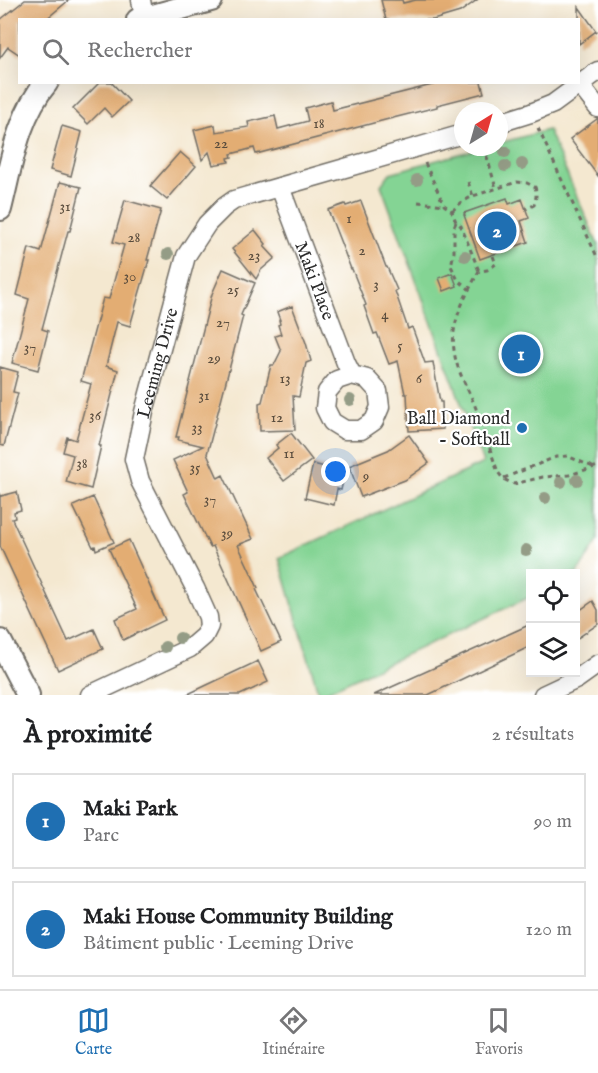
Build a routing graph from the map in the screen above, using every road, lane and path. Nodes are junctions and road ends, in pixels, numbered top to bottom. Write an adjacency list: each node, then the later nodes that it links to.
1 (211, 0): 2 (street)
2 (141, 12)
3 (598, 71): 5 (street)
4 (45, 84): 18 (street)
5 (580, 85): 6 (street); 7 (street)
6 (598, 108)
7 (531, 113): 8 (street); 23 (path)
8 (508, 120)
9 (454, 137): 13 (street, Leeming Drive)
10 (487, 156): 14 (path)
11 (425, 161): 17 (path)
12 (468, 182): 15 (path)
13 (280, 188): 26 (street, Maki Place); 32 (street, Leeming Drive)
14 (496, 188): 15 (path); 19 (path)
15 (473, 196): 20 (path)
16 (418, 202): 17 (path)
17 (444, 205): 20 (path)
18 (0, 209)
19 (526, 209)
20 (452, 211): 21 (path)
21 (456, 222): 24 (path); 25 (path)
22 (493, 256): 24 (path)
23 (598, 259)
24 (479, 271): 25 (path)
25 (469, 289): 28 (path)
26 (352, 375)
27 (596, 467): 28 (path); 28 (path)
28 (503, 479)
29 (0, 641): 31 (street)
30 (598, 664): 33 (street)
31 (28, 695)
32 (90, 695)
33 (543, 695)

